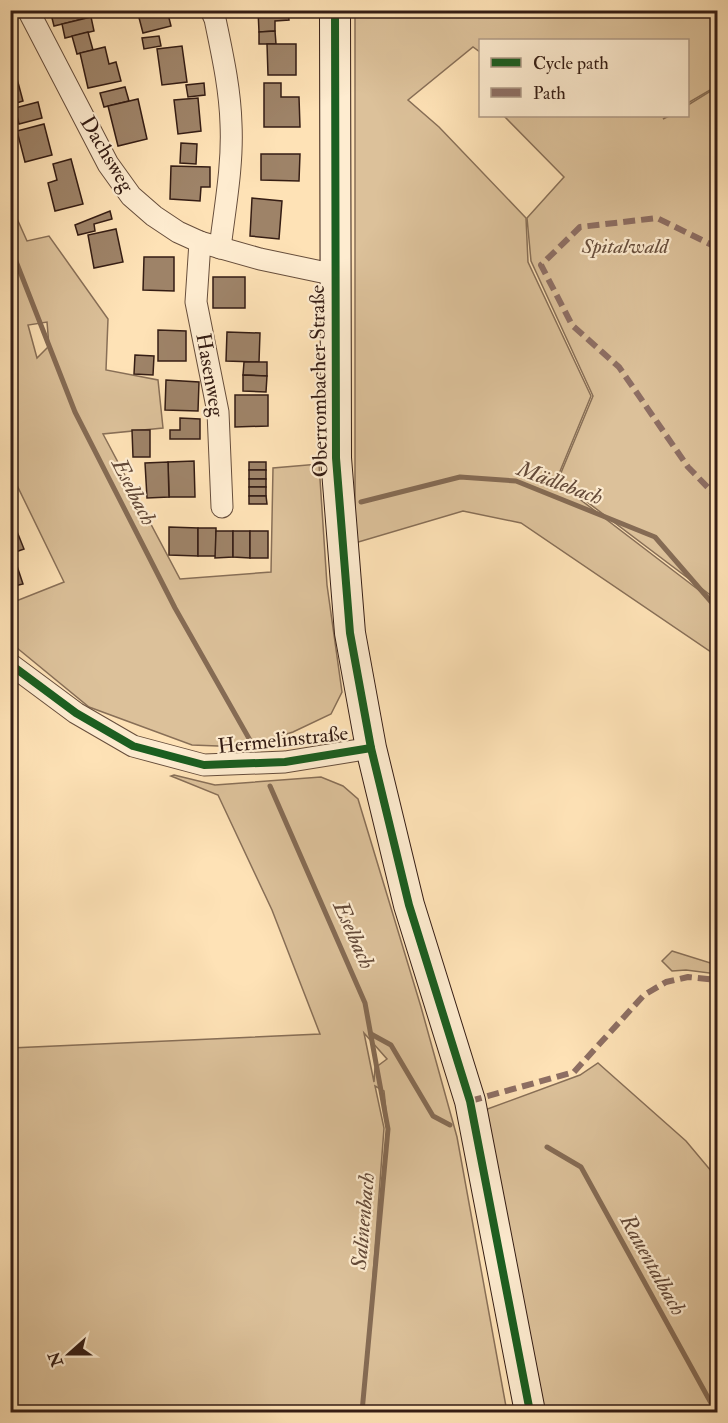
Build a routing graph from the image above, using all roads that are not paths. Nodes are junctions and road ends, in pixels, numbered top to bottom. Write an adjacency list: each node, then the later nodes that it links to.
1 (27, 10): 4 (street, Dachsweg)
2 (211, 10): 4 (street, Hasenweg)
3 (335, 10): 5 (street, Oberrombacher Straße)
4 (210, 245): 5 (street, Dachsweg); 6 (street, Hasenweg)
5 (336, 275): 8 (street, Oberrombacher Straße)
6 (222, 507)
7 (10, 664): 8 (street, Hermelinstraße)
8 (371, 748): 9 (street, Oberrombacher Straße)
9 (530, 1413)

